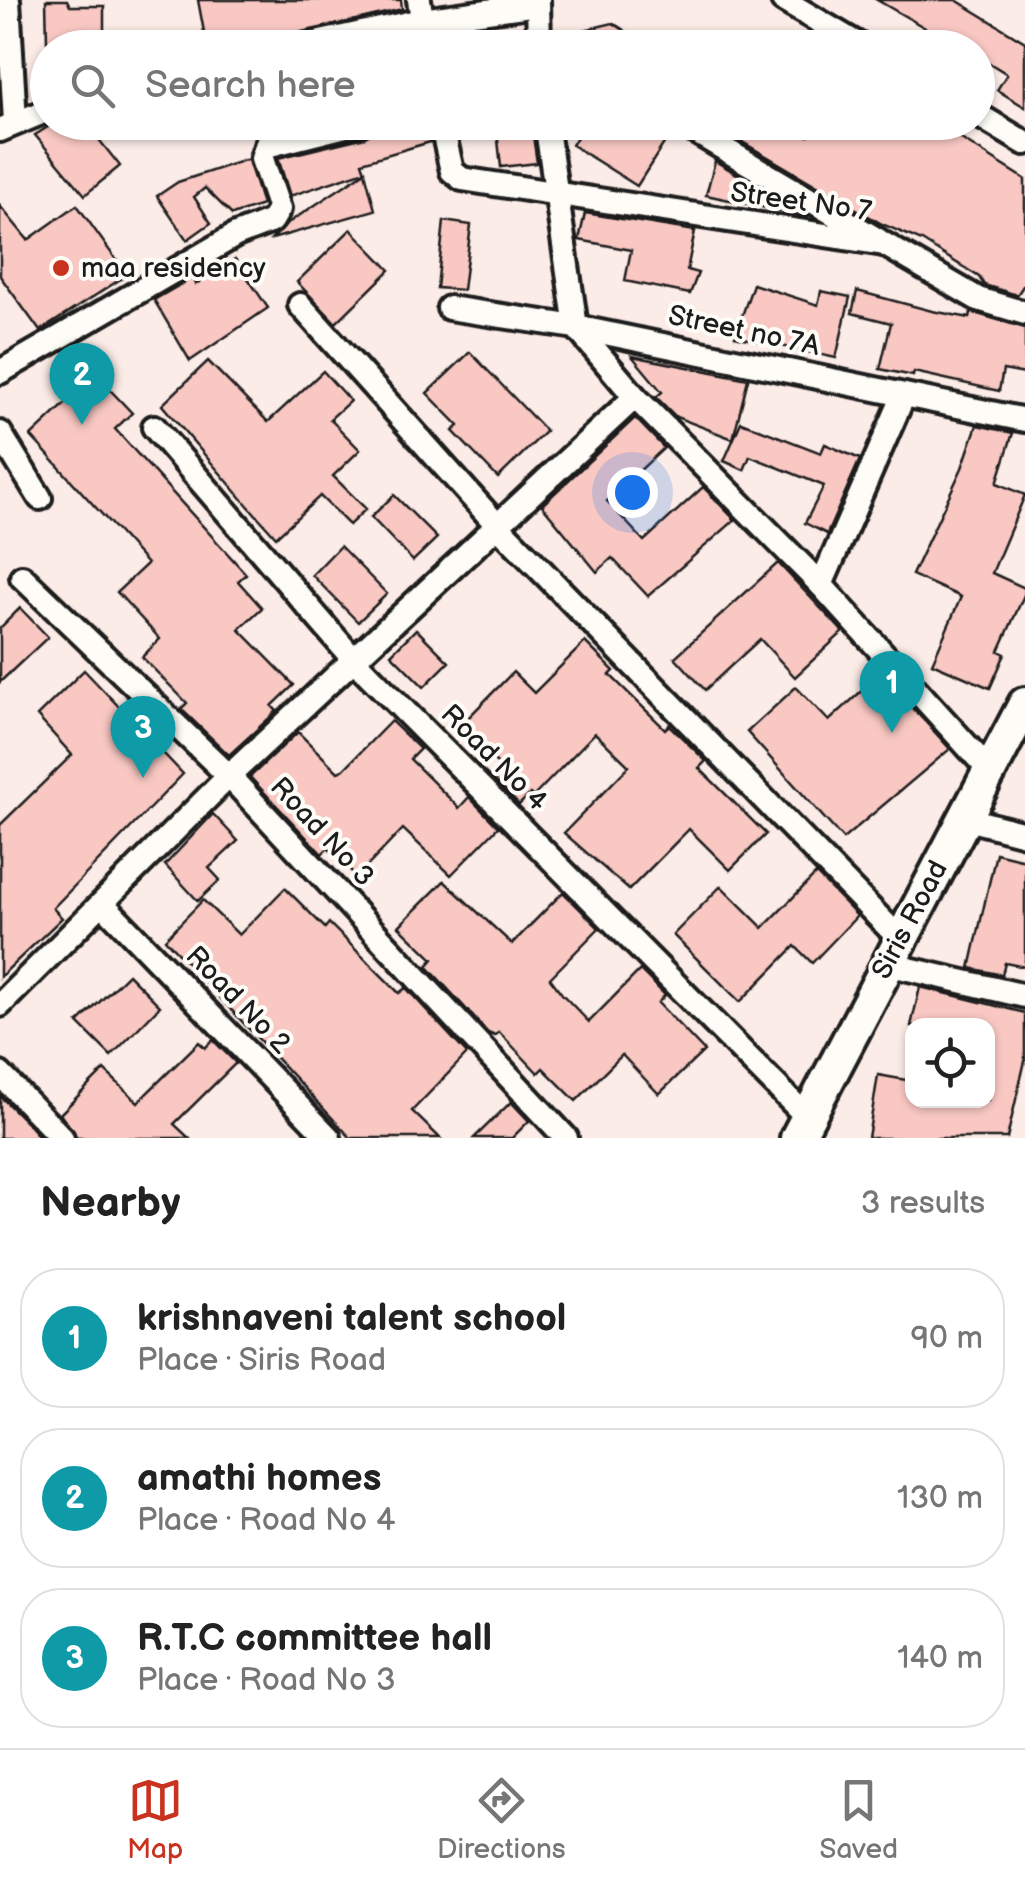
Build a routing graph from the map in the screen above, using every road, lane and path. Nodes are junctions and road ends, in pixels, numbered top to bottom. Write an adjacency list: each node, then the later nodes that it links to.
1 (8, 0): 9 (street)
2 (783, 0): 7 (street)
3 (538, 2): 4 (street); 6 (street)
4 (420, 10): 5 (street)
5 (353, 30)
6 (541, 30)
7 (834, 30)
8 (995, 125): 14 (street)
9 (7, 126)
10 (290, 140): 21 (street)
11 (445, 140): 15 (street, Street No 7)
12 (548, 140): 15 (street)
13 (709, 140): 16 (street)
14 (1025, 143)
15 (554, 196): 16 (street, Street No 7); 20 (street)
16 (884, 244): 19 (street, Street No 7)
17 (300, 305): 28 (street)
18 (449, 308): 20 (street, Street no 7A)
19 (1025, 313)
20 (576, 327): 22 (street, Street no 7A); 23 (street)
21 (0, 372)
22 (904, 395): 24 (street, Street no 7A); 30 (street)
23 (635, 397): 28 (street); 30 (street)
24 (1025, 420)
25 (154, 427): 31 (street, Road No 4)
26 (0, 432): 27 (street)
27 (40, 498)
28 (498, 526): 31 (street); 38 (street)
29 (22, 577): 34 (street, Road No 3)
30 (821, 585): 33 (street)
31 (354, 660): 34 (street); 42 (street, Road No 4)
32 (1025, 704): 33 (street, Siris Road)
33 (989, 770): 35 (street, Siris Road)
34 (229, 776): 37 (street); 45 (street, Road No 3)
35 (964, 818): 36 (street); 38 (street, Siris Road)
36 (1025, 834)
37 (104, 904): 40 (street); 44 (street, Road No 2)
38 (894, 952): 39 (street); 42 (street, Siris Road)
39 (1025, 996)
40 (0, 1005)
41 (0, 1074): 43 (street)
42 (802, 1128)
43 (62, 1138)
44 (329, 1138)
45 (566, 1138)

